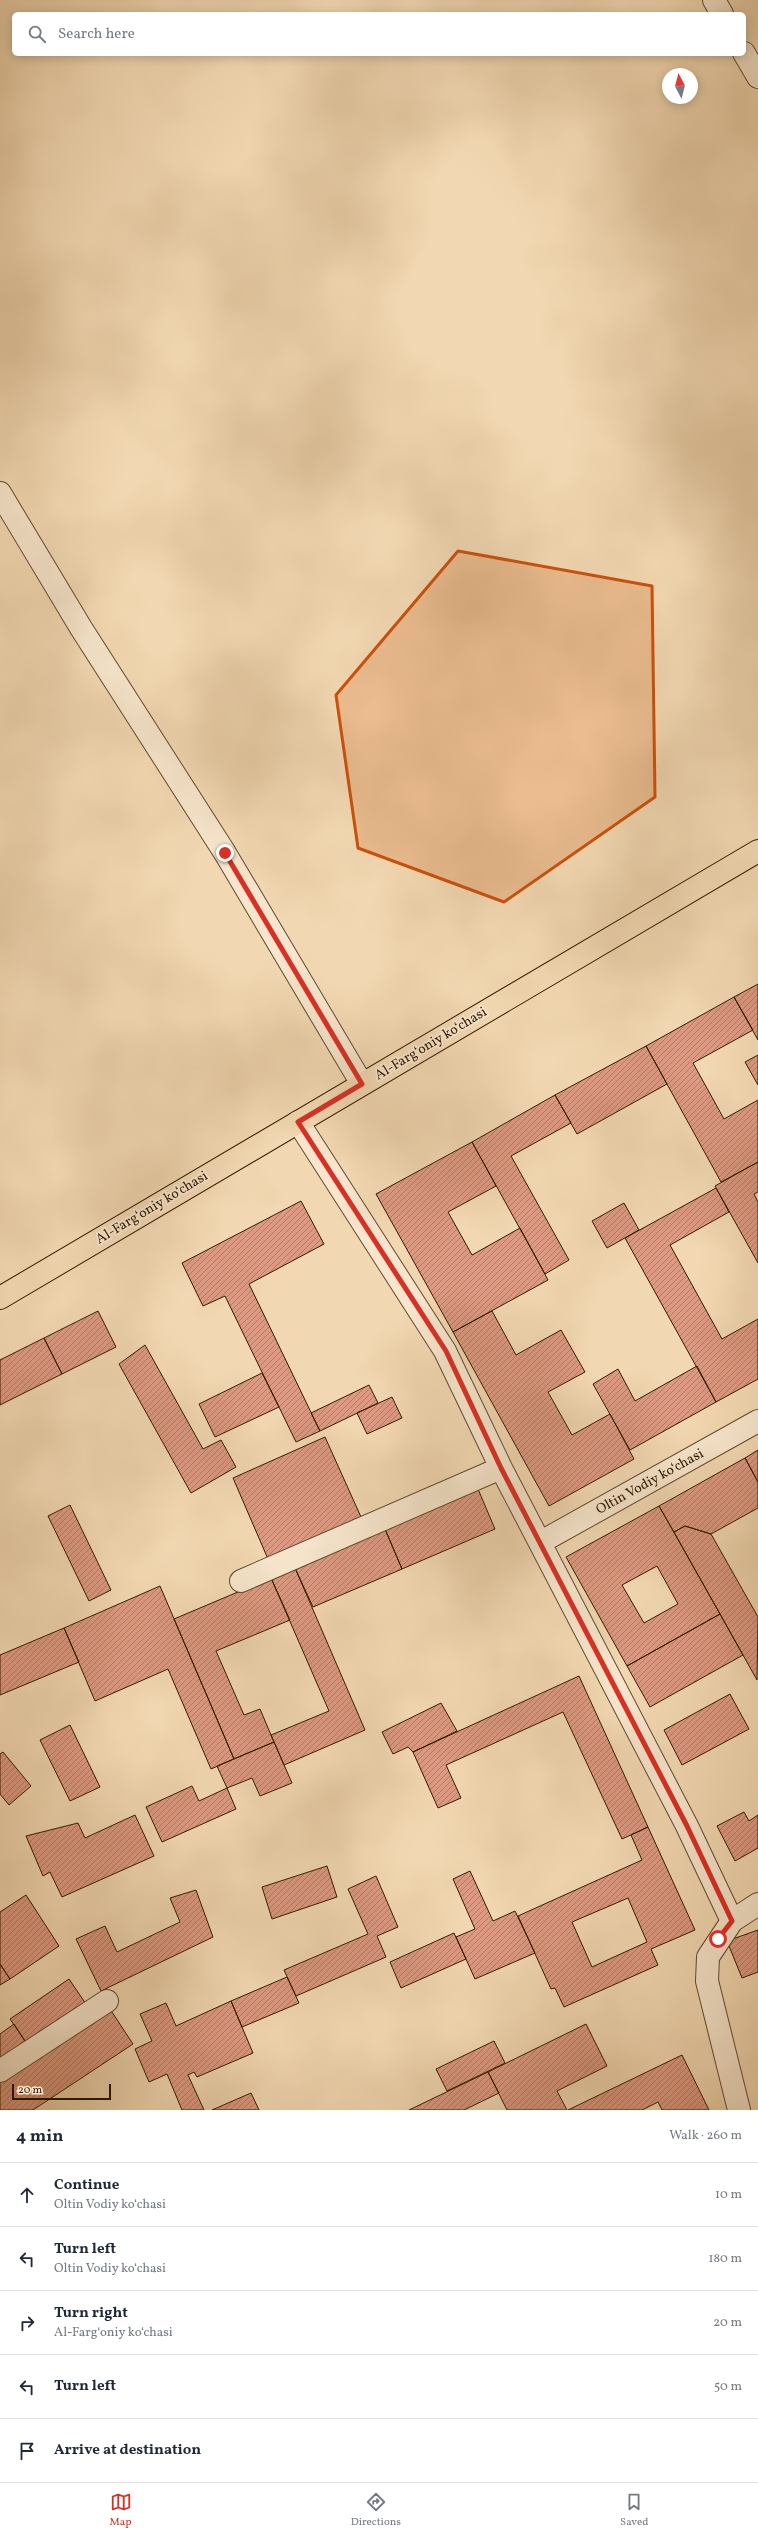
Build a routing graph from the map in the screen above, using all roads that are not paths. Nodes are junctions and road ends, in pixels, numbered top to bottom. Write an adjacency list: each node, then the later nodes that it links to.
1 (714, 0): 2 (street)
2 (721, 12)
3 (746, 56): 4 (street)
4 (758, 77)
5 (0, 493): 7 (street)
6 (758, 851): 7 (main road, Al-Fargʻoniy koʻchasi)
7 (362, 1084): 8 (main road, Al-Fargʻoniy koʻchasi)
8 (298, 1122): 9 (main road, Al-Fargʻoniy koʻchasi); 11 (street)
9 (0, 1298)
10 (758, 1421): 12 (street, Oltin Vodiy koʻchasi)
11 (501, 1468): 12 (street); 13 (street)
12 (541, 1542): 15 (street)
13 (241, 1582)
14 (758, 1904): 15 (street)
15 (732, 1921): 18 (street)
16 (107, 2001): 17 (street)
17 (0, 2071)
18 (739, 2110)

